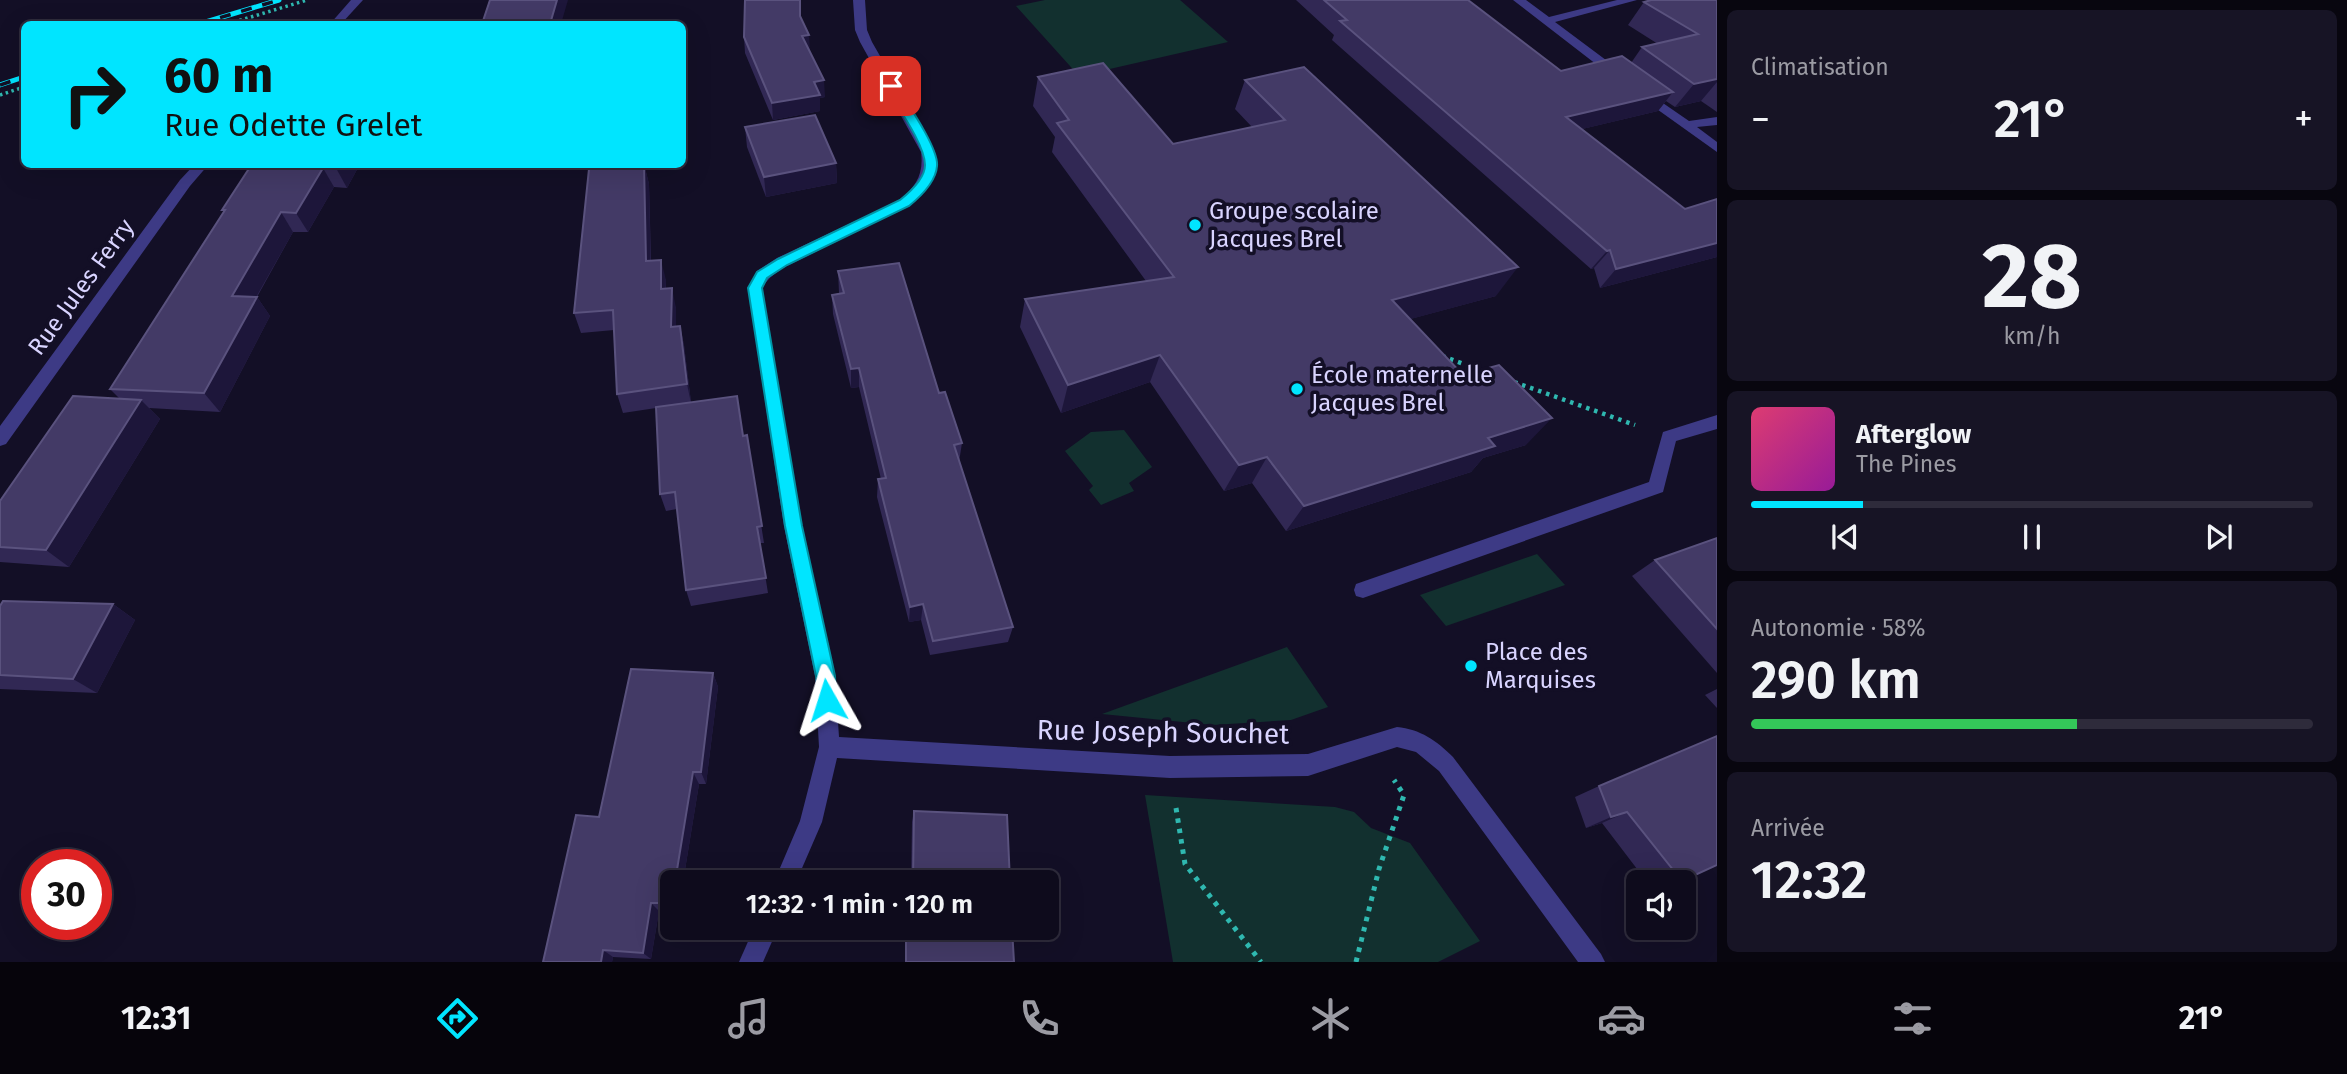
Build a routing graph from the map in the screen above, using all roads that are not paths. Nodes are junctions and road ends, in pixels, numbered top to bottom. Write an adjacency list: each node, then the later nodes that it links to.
1 (357, 0): 5 (street)
2 (859, 0): 14 (street)
3 (1519, 0): 6 (street)
4 (1631, 0): 6 (street)
5 (338, 21)
6 (1546, 21): 8 (street)
7 (1717, 121): 8 (street)
8 (1686, 125): 9 (street)
9 (1715, 144)
10 (200, 168): 12 (street, Rue Jules Ferry)
11 (1717, 422): 13 (street)
12 (0, 439)
13 (1363, 590)
14 (828, 747): 15 (street); 18 (street, Rue Joseph Souchet)
15 (790, 870)
16 (760, 940): 17 (street)
17 (751, 962)
18 (1594, 962)

